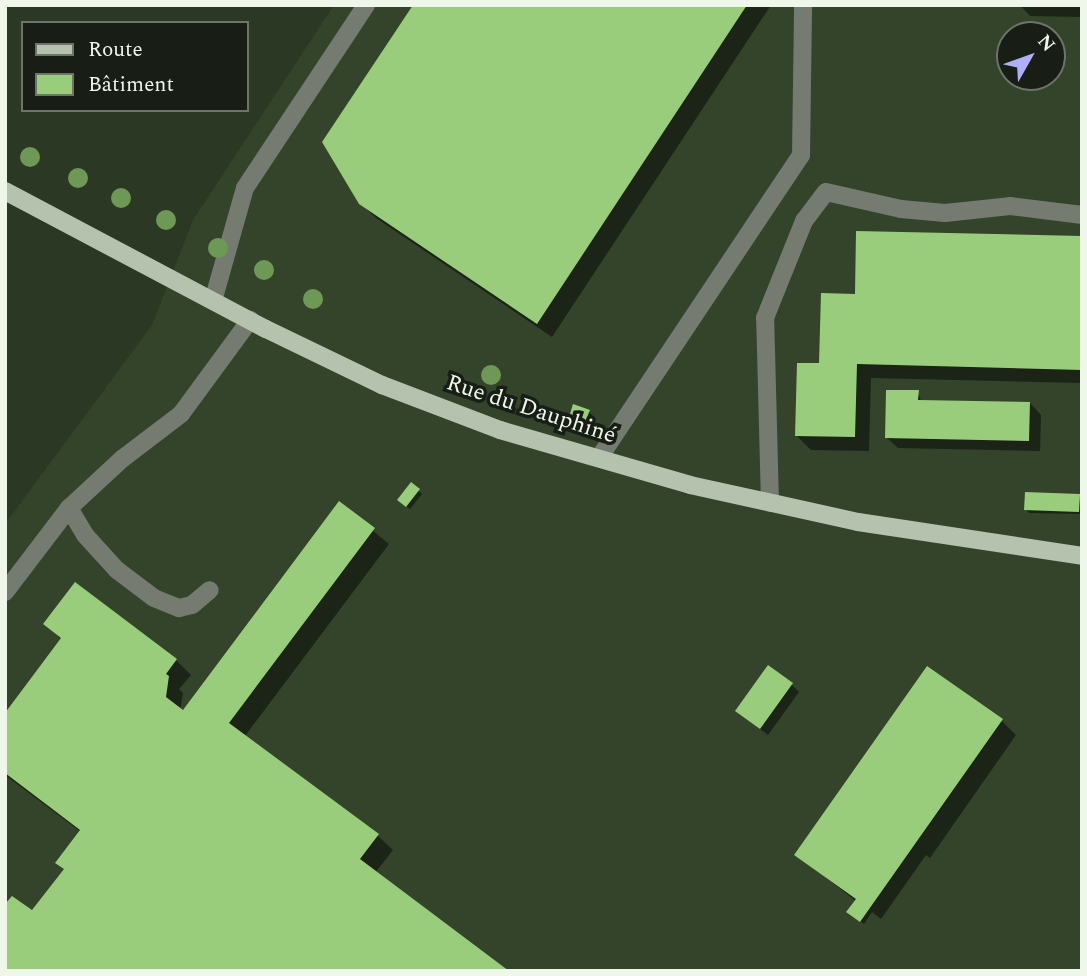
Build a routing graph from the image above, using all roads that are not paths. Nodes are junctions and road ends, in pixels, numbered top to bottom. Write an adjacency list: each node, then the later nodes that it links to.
1 (366, 5): 5 (lane)
2 (803, 5): 7 (lane)
3 (5, 191): 5 (main road, Rue du Dauphiné)
4 (1082, 215): 8 (lane)
5 (213, 301): 6 (main road, Rue du Dauphiné)
6 (250, 320): 7 (main road, Rue du Dauphiné); 9 (lane)
7 (599, 458): 8 (main road, Rue du Dauphiné)
8 (771, 503): 10 (main road, Rue du Dauphiné)
9 (68, 508): 11 (lane); 12 (lane)
10 (1082, 556)
11 (210, 590)
12 (5, 592)

